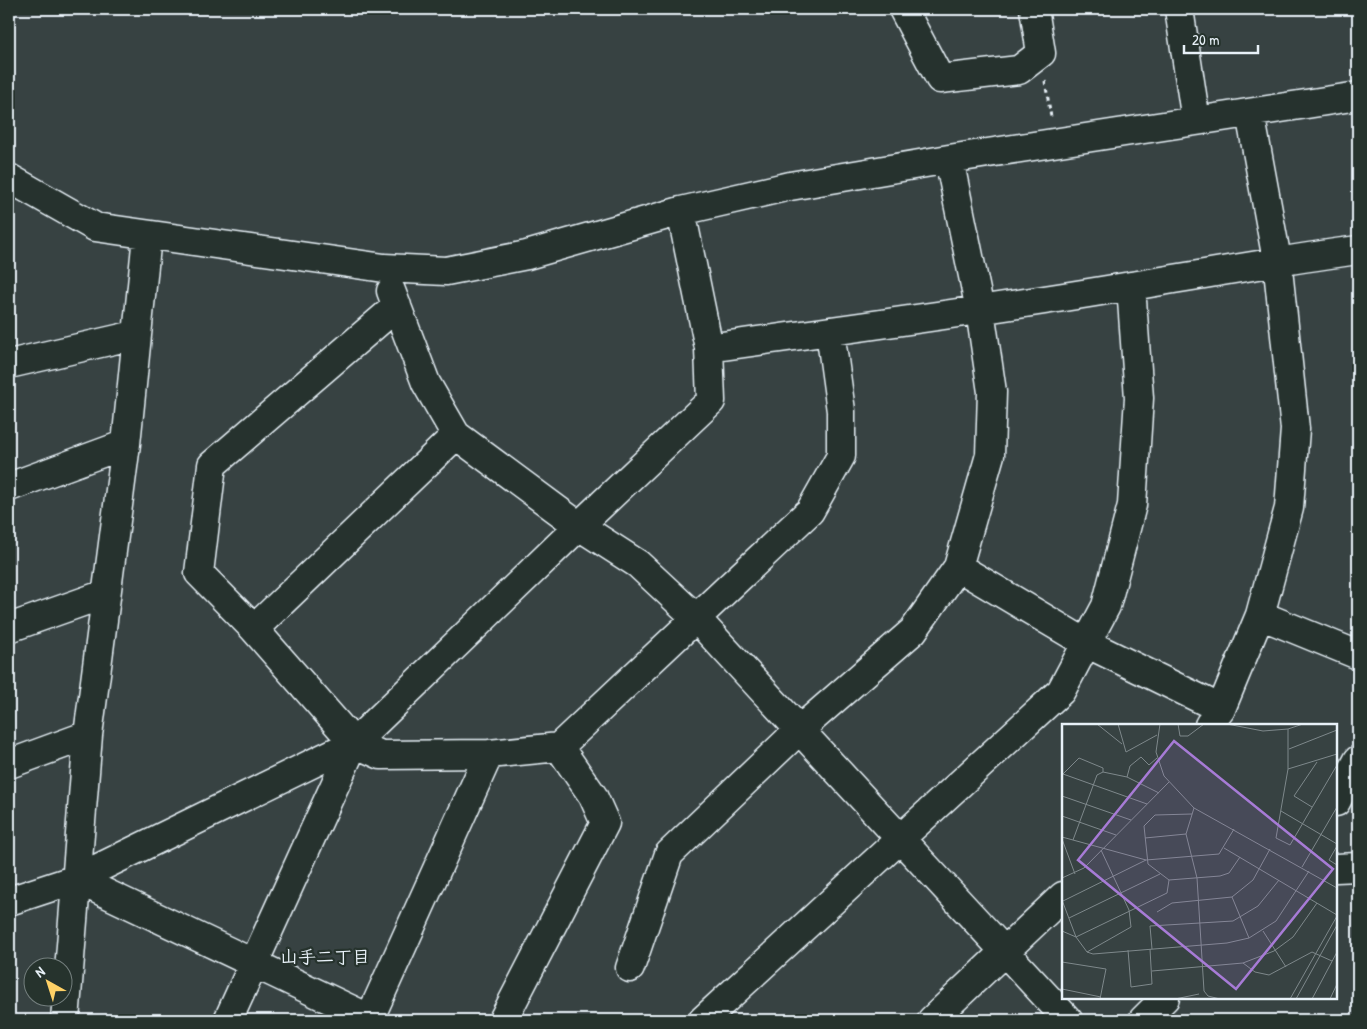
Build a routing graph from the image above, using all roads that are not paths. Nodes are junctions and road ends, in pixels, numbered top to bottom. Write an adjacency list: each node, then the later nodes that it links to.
1 (903, 9): 2 (street)
2 (1034, 9)
3 (1179, 9): 6 (street)
4 (1358, 96): 5 (street)
5 (1250, 113): 6 (street); 12 (street)
6 (1196, 121): 7 (street)
7 (949, 159): 9 (street); 16 (street)
8 (9, 178): 10 (street)
9 (681, 211): 13 (street); 19 (street)
10 (147, 236): 13 (street); 18 (street)
11 (1358, 250): 12 (street)
12 (1277, 260): 14 (street); 27 (street)
13 (384, 268): 15 (street)
14 (1131, 286): 16 (street); 31 (street)
15 (397, 306): 21 (street); 30 (street)
16 (980, 310): 17 (street); 25 (street)
17 (830, 330): 19 (street); 28 (street)
18 (136, 335): 20 (street); 22 (street)
19 (709, 348): 24 (street)
20 (9, 364)
21 (456, 435): 24 (street); 30 (street)
22 (126, 444): 23 (street); 26 (street)
23 (9, 487)
24 (579, 526): 28 (street); 36 (street)
25 (958, 567): 31 (street); 34 (street)
26 (105, 594): 29 (street); 35 (street)
27 (1260, 616): 32 (street); 33 (street)
28 (695, 617): 34 (street); 37 (street)
29 (9, 628)
30 (254, 629): 36 (street)
31 (1086, 644): 33 (street); 42 (street)
32 (1358, 655)
33 (1215, 717)
34 (798, 731): 42 (street); 50 (street)
35 (88, 735): 40 (street); 45 (street)
36 (354, 743): 38 (street); 45 (street); 49 (street)
37 (560, 747): 38 (street); 55 (street)
38 (489, 754): 54 (street)
39 (1358, 760): 41 (street)
40 (9, 764)
41 (1337, 800)
42 (900, 838): 48 (street); 56 (street)
43 (1358, 867): 44 (street)
44 (1337, 868)
45 (76, 879): 47 (street); 49 (street); 52 (street)
46 (1062, 897): 48 (street)
47 (9, 902)
48 (1005, 952): 57 (street); 58 (street)
49 (254, 964): 53 (street); 54 (street)
50 (630, 968)
51 (1164, 999): 59 (street)
52 (64, 1020)
53 (228, 1020)
54 (370, 1020)
55 (503, 1020)
56 (702, 1020)
57 (932, 1020)
58 (1068, 1020)
59 (1143, 1020)

